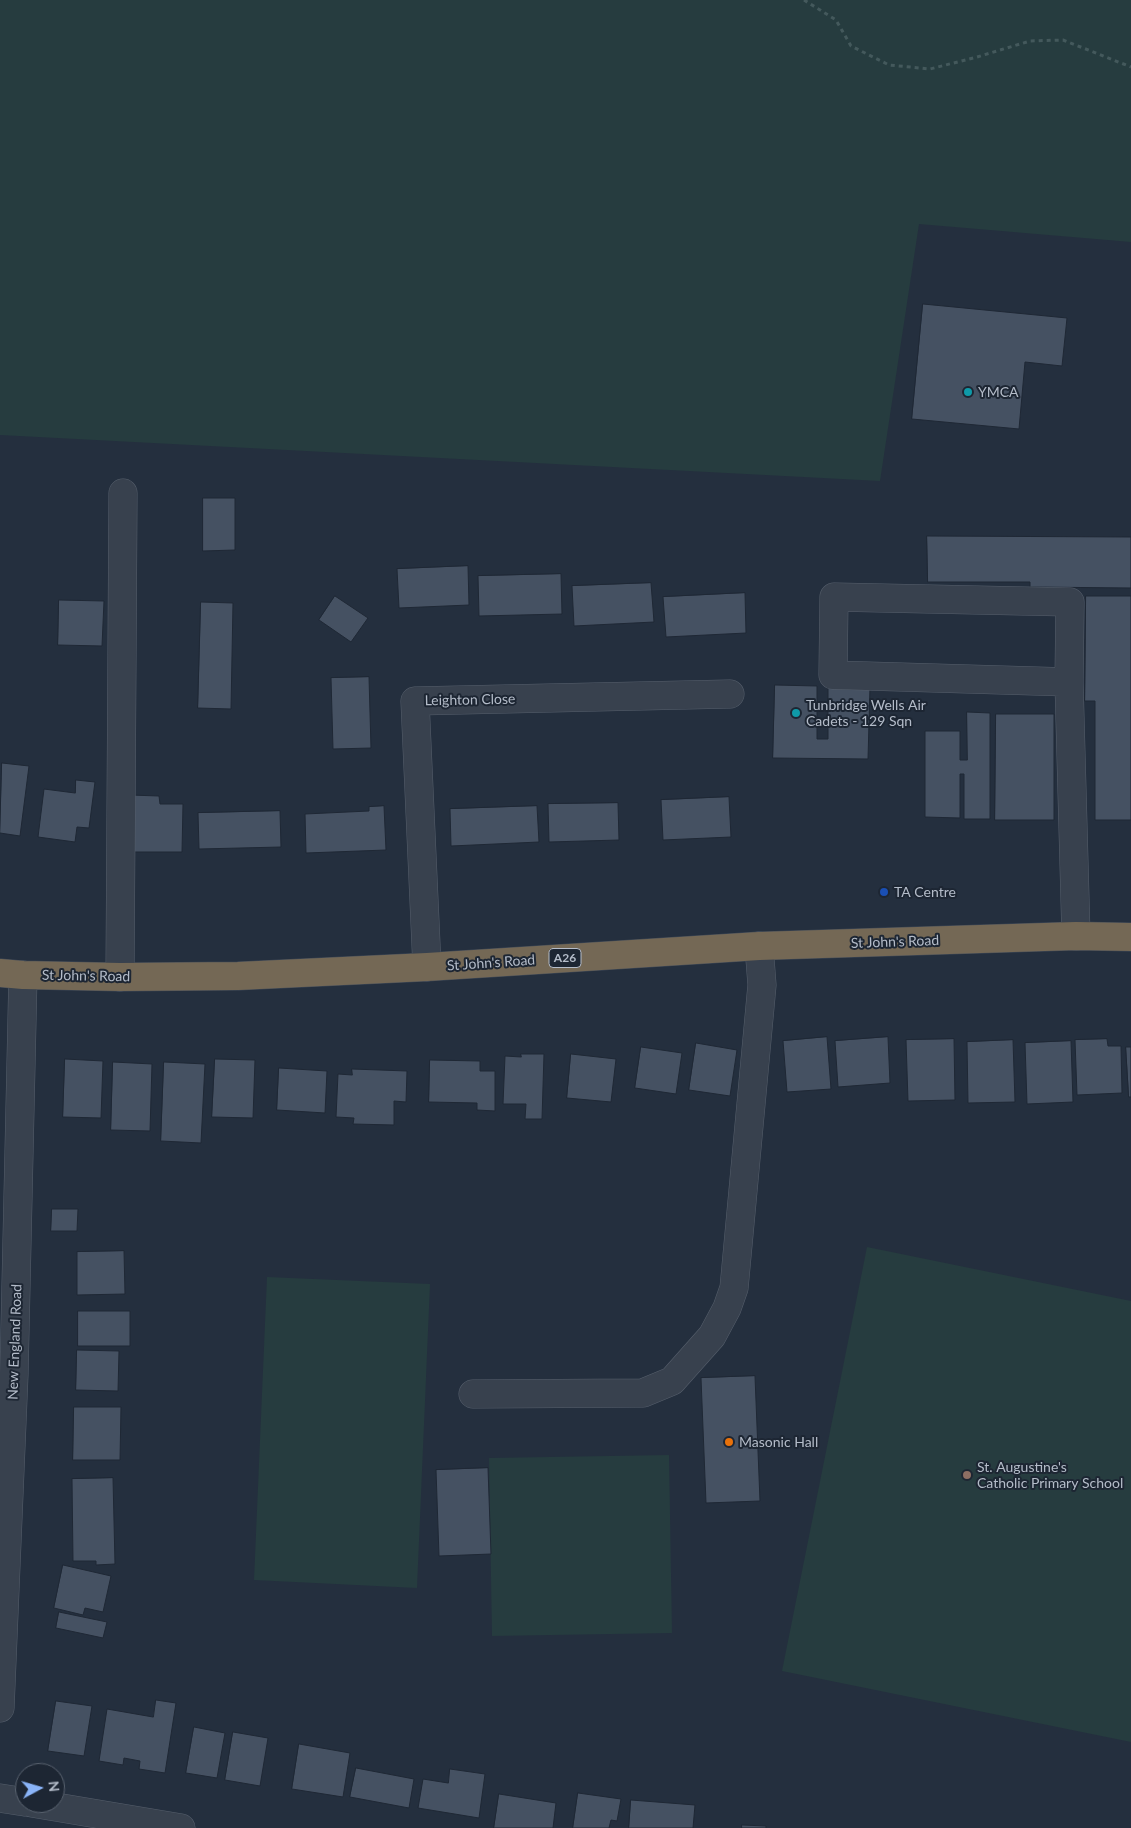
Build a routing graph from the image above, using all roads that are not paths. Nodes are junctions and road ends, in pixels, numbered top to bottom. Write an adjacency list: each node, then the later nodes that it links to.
1 (123, 493): 9 (street)
2 (1069, 682): 2 (street); 4 (street)
3 (730, 694): 7 (street, Leighton Close)
4 (1076, 936): 5 (highway, St John's Road / A26); 6 (highway, St John's Road / A26)
5 (1131, 938)
6 (759, 946): 7 (highway, St John's Road / A26); 11 (street)
7 (427, 967): 9 (highway, St John's Road / A26)
8 (12, 974): 9 (highway, St John's Road / A26); 10 (street, New England Road)
9 (120, 977)
10 (7, 1374): 12 (street, New England Road)
11 (473, 1394)
12 (0, 1708)
13 (0, 1798): 14 (street)
14 (15, 1800)
15 (65, 1809): 16 (street)
16 (181, 1828)

